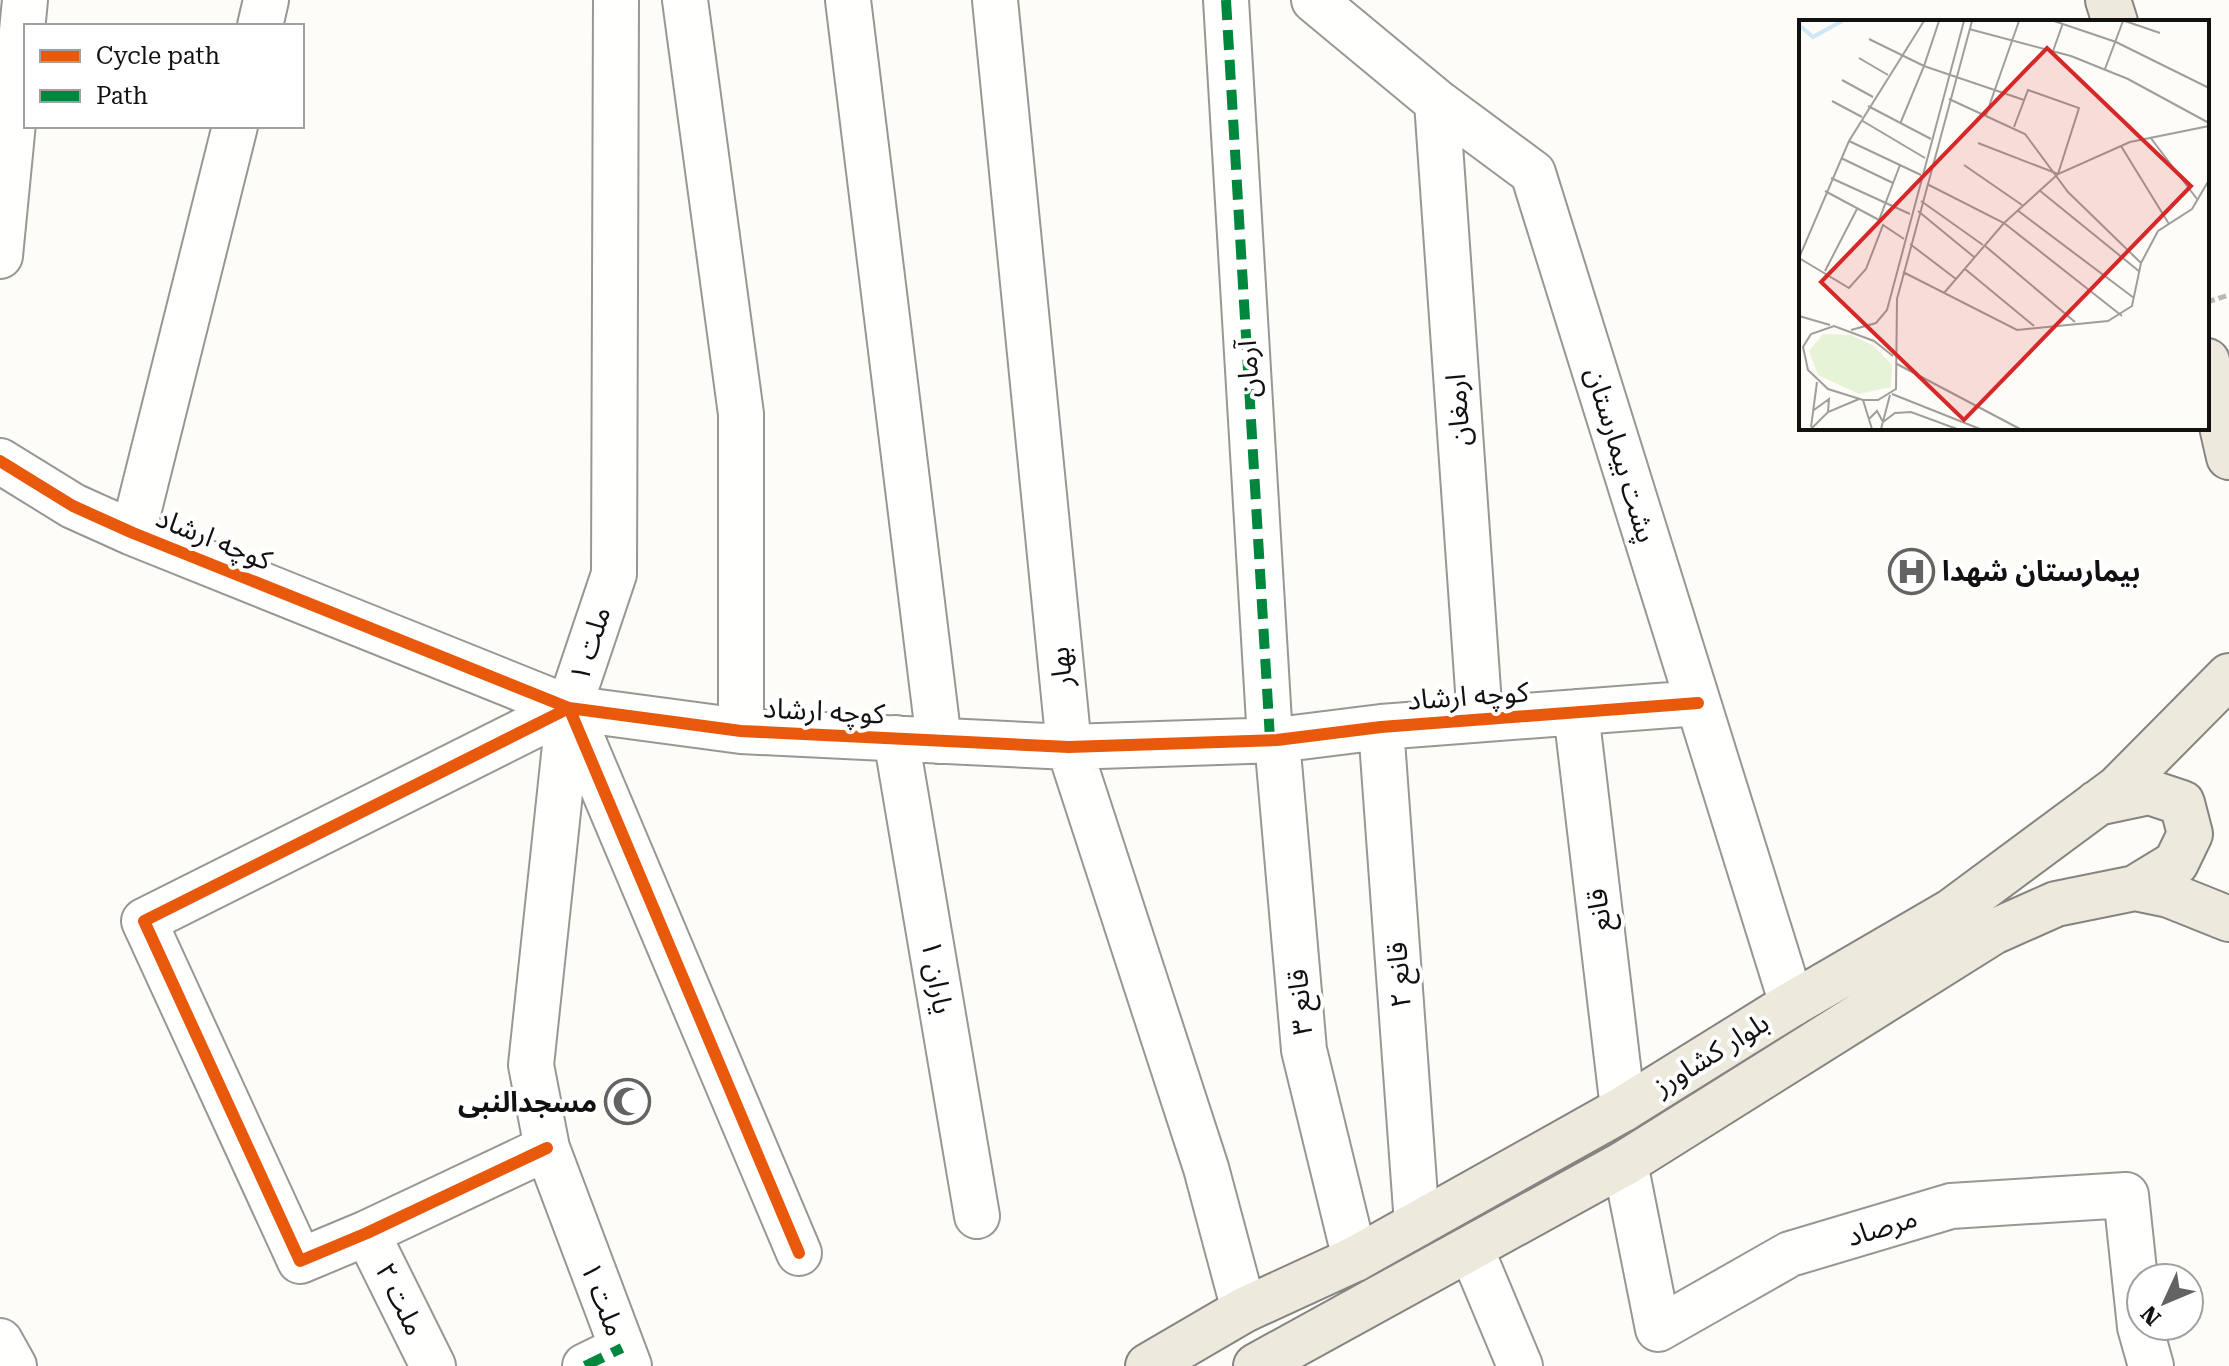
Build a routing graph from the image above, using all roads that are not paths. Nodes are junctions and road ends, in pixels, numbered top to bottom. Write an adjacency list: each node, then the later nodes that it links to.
1 (25, 0): 14 (street)
2 (266, 0): 11 (street)
3 (616, 0): 21 (street, ملت ۱)
4 (685, 0): 25 (street)
5 (848, 0): 28 (street)
6 (995, 0): 29 (street, بهار)
7 (1226, 0): 27 (street, آرمان)
8 (1314, 0): 12 (street, پشت بیمارستان)
9 (2108, 0): 10 (main road)
10 (2114, 20)
11 (260, 24)
12 (1437, 102): 20 (street, پشت بیمارستان); 23 (street, ارمغان)
13 (234, 128): 18 (street)
14 (0, 256)
15 (2209, 370): 16 (main road)
16 (2229, 457)
17 (0, 461): 18 (street, کوچه ارشاد)
18 (133, 533): 21 (street, کوچه ارشاد)
19 (2229, 676): 30 (main road, بلوار کشاورز)
20 (1698, 703): 22 (street, کوچه ارشاد); 33 (street, پشت بیمارستان)
21 (569, 708): 25 (street, کوچه ارشاد); 35 (street, ملت ۱); 39 (street); 41 (street)
22 (1576, 712): 23 (street, کوچه ارشاد); 34 (street, قانع)
23 (1480, 719): 24 (street, کوچه ارشاد)
24 (1381, 727): 27 (street, کوچه ارشاد); 38 (street, قانع ۲)
25 (741, 731): 26 (street, کوچه ارشاد)
26 (896, 738): 28 (street, کوچه ارشاد); 37 (street, یاران ۱)
27 (1274, 739): 29 (street, کوچه ارشاد); 42 (street, قانع ۳)
28 (939, 741): 29 (street, کوچه ارشاد)
29 (1069, 747): 43 (street, بهار)
30 (2097, 803): 31 (main road); 33 (main road, بلوار کشاورز)
31 (2135, 888): 32 (main road, بلوار کشاورز); 36 (main road, بلوار کشاورز)
32 (2229, 919)
33 (1792, 1004): 34 (main road, بلوار کشاورز)
34 (1623, 1109): 38 (main road, بلوار کشاورز)
35 (547, 1148): 39 (street); 45 (street, ملت ۱)
36 (1625, 1163): 40 (main road, بلوار کشاورز); 51 (street, مرصاد)
37 (977, 1216)
38 (1417, 1224): 42 (main road, بلوار کشاورز)
39 (367, 1233): 47 (street, ملت ۲)
40 (1471, 1249): 49 (main road, بلوار کشاورز); 50 (street)
41 (799, 1253)
42 (1355, 1259): 43 (main road, بلوار کشاورز)
43 (1244, 1310): 48 (main road, بلوار کشاورز)
44 (0, 1341): 46 (street)
45 (612, 1360)
46 (14, 1366)
47 (433, 1366)
48 (1148, 1366)
49 (1256, 1366)
50 (1520, 1366)
51 (2151, 1366)

